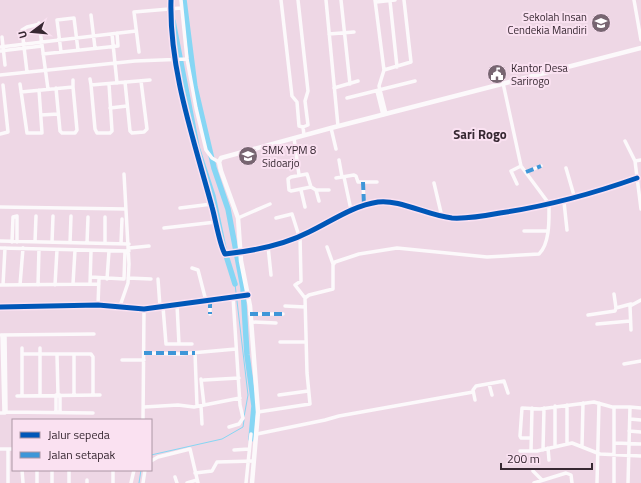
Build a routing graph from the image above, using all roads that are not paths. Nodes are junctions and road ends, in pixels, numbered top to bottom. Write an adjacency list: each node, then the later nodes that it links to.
1 (171, 0): 12 (street)
2 (181, 0): 13 (street)
3 (281, 0): 70 (street)
4 (298, 0): 69 (street)
5 (326, 0): 21 (street)
6 (341, 0): 19 (street)
7 (395, 0): 11 (street)
8 (404, 0): 41 (street)
9 (634, 0): 15 (street)
10 (376, 1): 11 (street); 43 (street)
11 (390, 1): 41 (street)
12 (171, 8): 13 (street); 16 (street); 38 (street)
13 (179, 8): 37 (street)
14 (91, 15): 22 (street)
15 (639, 17): 26 (street)
16 (136, 31): 18 (street); 35 (street)
17 (354, 32): 19 (street)
18 (117, 33): 20 (street); 29 (street)
19 (344, 33): 21 (street); 57 (street)
20 (112, 34): 22 (street); 29 (street)
21 (329, 34): 62 (street)
22 (94, 36): 24 (street); 30 (street)
23 (2, 37): 32 (street)
24 (77, 38): 25 (street); 25 (street); 33 (street)
25 (60, 40): 27 (street); 34 (street)
26 (641, 40)
27 (42, 44): 28 (street); 28 (street); 36 (street)
28 (24, 46): 32 (street); 44 (street)
29 (114, 46): 30 (street); 39 (street)
30 (96, 48): 33 (street)
31 (641, 48): 54 (main road)
32 (2, 49): 40 (street)
33 (78, 50): 34 (street)
34 (61, 52): 36 (street)
35 (139, 52)
36 (43, 54): 42 (street)
37 (185, 59): 38 (street); 87 (street)
38 (176, 60): 39 (street); 109 (street)
39 (115, 63): 42 (street); 53 (street)
40 (5, 65)
41 (398, 67): 43 (street)
42 (46, 70): 44 (street); 63 (street)
43 (384, 70): 65 (street)
44 (27, 72): 45 (street)
45 (0, 75)
46 (90, 78): 59 (street)
47 (73, 80): 60 (street)
48 (150, 80): 49 (street)
49 (141, 81): 51 (street); 71 (street)
50 (415, 81): 65 (street)
51 (125, 82): 53 (street); 71 (street)
52 (358, 82): 57 (street)
53 (117, 83): 56 (street)
54 (503, 83): 74 (main road); 88 (street)
55 (20, 84): 66 (street)
56 (109, 84): 59 (street); 72 (street)
57 (350, 84): 62 (street)
58 (3, 85): 67 (street)
59 (91, 85): 72 (street)
60 (74, 87): 61 (street); 73 (street)
61 (56, 88): 63 (street); 73 (street)
62 (334, 88): 76 (street)
63 (48, 89): 64 (street)
64 (38, 90): 66 (street); 75 (street)
65 (378, 90): 68 (street); 74 (street)
66 (21, 92): 75 (street)
67 (2, 94): 79 (street)
68 (347, 98)
69 (305, 101): 70 (street); 77 (street)
70 (297, 102): 77 (street)
71 (128, 106): 72 (street)
72 (110, 108)
73 (58, 114): 75 (street)
74 (384, 114): 76 (main road)
75 (41, 115)
76 (338, 126): 78 (main road)
77 (303, 127): 80 (street)
78 (331, 128): 80 (main road); 83 (street)
79 (0, 134)
80 (304, 135): 81 (main road)
81 (294, 138): 87 (main road); 93 (street)
82 (626, 141): 86 (street)
83 (336, 149)
84 (339, 160): 94 (street)
85 (641, 160): 86 (street)
86 (635, 161): 96 (street)
87 (219, 162): 125 (main road)
88 (521, 166): 91 (street); 100 (street)
89 (541, 166): 91 (street)
90 (566, 168): 105 (street)
91 (526, 172): 112 (street)
92 (124, 174): 116 (street)
93 (299, 175): 101 (street); 102 (street)
94 (343, 177): 95 (street); 97 (street); 118 (street)
95 (336, 178)
96 (637, 178): 105 (street); 106 (street)
97 (363, 182): 98 (street); 111 (street)
98 (376, 182)
99 (434, 183): 124 (street)
100 (517, 184)
101 (311, 187): 102 (street); 103 (street)
102 (301, 190): 114 (street)
103 (316, 190): 104 (street); 107 (street)
104 (328, 190)
105 (575, 199): 108 (street)
106 (640, 200): 117 (street)
107 (319, 201)
108 (564, 202): 112 (street); 130 (street)
109 (212, 204): 115 (street); 128 (street)
110 (270, 204): 125 (street)
111 (364, 205): 118 (street); 124 (street)
112 (550, 205): 124 (street); 132 (street)
113 (0, 207): 116 (street)
114 (305, 207)
115 (180, 208)
116 (126, 209): 150 (street)
117 (641, 209)
118 (351, 210): 133 (street)
119 (36, 216): 137 (street)
120 (54, 216): 138 (street)
121 (71, 216): 139 (street)
122 (88, 217): 140 (street)
123 (105, 217): 141 (street)
124 (442, 217)
125 (238, 218): 155 (main road)
126 (276, 218): 133 (street)
127 (122, 219): 142 (street)
128 (216, 222): 129 (street); 155 (street)
129 (164, 228)
130 (567, 230)
131 (524, 231): 132 (street)
132 (548, 231): 156 (street)
133 (300, 236): 144 (street); 175 (street)
134 (0, 241): 135 (street)
135 (12, 242): 136 (street); 136 (street)
136 (17, 242): 137 (street)
137 (35, 242): 138 (street)
138 (52, 242): 139 (street)
139 (70, 243): 140 (street)
140 (87, 243): 141 (street)
141 (105, 244): 142 (street)
142 (122, 244): 150 (street)
143 (149, 246): 150 (street)
144 (268, 246): 155 (street); 158 (street)
145 (326, 247): 156 (street)
146 (0, 248): 147 (street)
147 (5, 248): 148 (street); 168 (street)
148 (23, 248): 149 (street); 169 (street)
149 (39, 249): 151 (street); 170 (street)
150 (128, 249): 154 (street); 161 (street); 162 (street)
151 (57, 250): 152 (street); 171 (street)
152 (75, 250): 153 (street); 165 (street)
153 (91, 251): 154 (street); 159 (street)
154 (109, 251): 162 (street)
155 (238, 253): 173 (main road)
156 (333, 264): 175 (street)
157 (192, 268): 176 (street)
158 (271, 275)
159 (91, 278): 160 (street); 166 (street)
160 (99, 278): 162 (street); 167 (street)
161 (128, 278): 163 (street); 181 (street)
162 (107, 279)
163 (151, 279)
164 (158, 279): 184 (street)
165 (73, 284): 166 (street); 171 (street)
166 (90, 284): 167 (street)
167 (99, 284): 179 (street)
168 (2, 285): 169 (street)
169 (20, 285): 170 (street)
170 (38, 285): 171 (street)
171 (55, 285)
172 (614, 294): 186 (street)
173 (248, 295): 174 (street); 189 (main road)
174 (234, 297): 176 (street); 205 (street)
175 (305, 298): 185 (street)
176 (208, 300): 180 (street); 188 (street)
177 (641, 300): 178 (street)
178 (631, 304): 186 (street); 192 (street)
179 (98, 305): 181 (street); 183 (street)
180 (177, 305): 184 (street); 201 (street)
181 (120, 306): 187 (street)
182 (285, 306): 185 (street)
183 (0, 307)
184 (162, 307): 187 (street); 201 (street)
185 (305, 307): 200 (street)
186 (616, 308): 191 (street)
187 (144, 309): 206 (street)
188 (210, 314)
189 (250, 314): 190 (street); 193 (main road)
190 (283, 314)
191 (588, 315)
192 (630, 321): 195 (street); 196 (street)
193 (250, 322): 194 (street); 245 (main road)
194 (276, 323)
195 (597, 324)
196 (631, 330)
197 (94, 334): 198 (street)
198 (2, 335): 243 (street)
199 (280, 342): 200 (street)
200 (306, 342): 218 (street)
201 (179, 344): 202 (street)
202 (192, 344)
203 (22, 348): 208 (street)
204 (40, 348): 209 (street)
205 (236, 349): 207 (street); 216 (street)
206 (144, 353): 207 (street); 213 (street)
207 (195, 353): 235 (street)
208 (22, 354): 209 (street); 228 (street)
209 (40, 354): 210 (street); 229 (street)
210 (57, 355): 211 (street); 222 (street)
211 (74, 355): 221 (street); 223 (street)
212 (122, 360): 213 (street)
213 (144, 360): 237 (street)
214 (641, 360): 215 (street)
215 (624, 364)
216 (239, 378): 230 (street); 235 (street)
217 (489, 384): 219 (street); 220 (street); 226 (street)
218 (308, 391): 225 (street); 245 (street)
219 (473, 392): 231 (street); 255 (street)
220 (508, 393)
221 (74, 394): 222 (street); 223 (street)
222 (58, 395): 229 (street); 244 (street)
223 (93, 395): 224 (street)
224 (100, 395)
225 (280, 395)
226 (492, 395)
227 (16, 396): 228 (street)
228 (22, 396): 229 (street)
229 (40, 396)
230 (240, 398): 235 (street); 252 (street)
231 (476, 400)
232 (583, 403): 233 (street); 234 (street); 262 (street)
233 (599, 403): 241 (street); 272 (street)
234 (567, 405): 236 (street); 258 (street)
235 (201, 406): 237 (street); 251 (street)
236 (555, 406): 240 (street); 261 (street)
237 (144, 407): 248 (street)
238 (630, 407): 241 (street); 242 (street); 249 (street)
239 (532, 408): 240 (street); 256 (street); 256 (street)
240 (544, 408): 269 (street)
241 (614, 408): 257 (street)
242 (641, 408)
243 (2, 410): 244 (street); 247 (street)
244 (58, 412): 246 (street)
245 (258, 412): 255 (main road)
246 (93, 413)
247 (0, 414)
248 (143, 419)
249 (630, 419): 250 (street); 253 (street)
250 (641, 420)
251 (202, 424)
252 (229, 428)
253 (629, 431): 254 (street); 259 (street)
254 (641, 432)
255 (254, 434): 267 (street); 278 (main road)
256 (531, 438): 271 (street)
257 (615, 443): 259 (street); 273 (street)
258 (567, 444): 261 (street); 262 (street)
259 (629, 444): 260 (street); 274 (street)
260 (641, 444)
261 (555, 446): 263 (street)
262 (582, 446): 272 (street)
263 (548, 448): 269 (street); 276 (street)
264 (0, 449): 265 (street)
265 (8, 449): 266 (street); 291 (street)
266 (12, 449)
267 (249, 449): 268 (street); 278 (street)
268 (234, 450)
269 (543, 450): 271 (street)
270 (520, 451): 271 (street)
271 (531, 451)
272 (598, 453): 273 (street); 305 (street)
273 (615, 455): 274 (street); 306 (street)
274 (629, 456): 275 (street); 307 (street)
275 (641, 456)
276 (549, 460)
277 (152, 461): 287 (street)
278 (251, 461): 287 (street); 301 (street); 302 (main road)
279 (22, 471): 292 (street)
280 (37, 471): 293 (street)
281 (52, 471): 294 (street)
282 (69, 471): 295 (street)
283 (113, 471): 296 (street)
284 (134, 471): 297 (street)
285 (145, 471): 298 (street)
286 (533, 471): 289 (street)
287 (195, 473): 290 (street)
288 (175, 477): 299 (street)
289 (542, 480): 303 (street); 304 (street)
290 (198, 481): 300 (street)
291 (8, 483)
292 (23, 483)
293 (37, 483)
294 (52, 483)
295 (69, 483)
296 (113, 483)
297 (131, 483)
298 (143, 483)
299 (177, 483)
300 (187, 483)
301 (246, 483)
302 (252, 483)
303 (534, 483)
304 (572, 483)
305 (597, 483)
306 (614, 483)
307 (628, 483)

